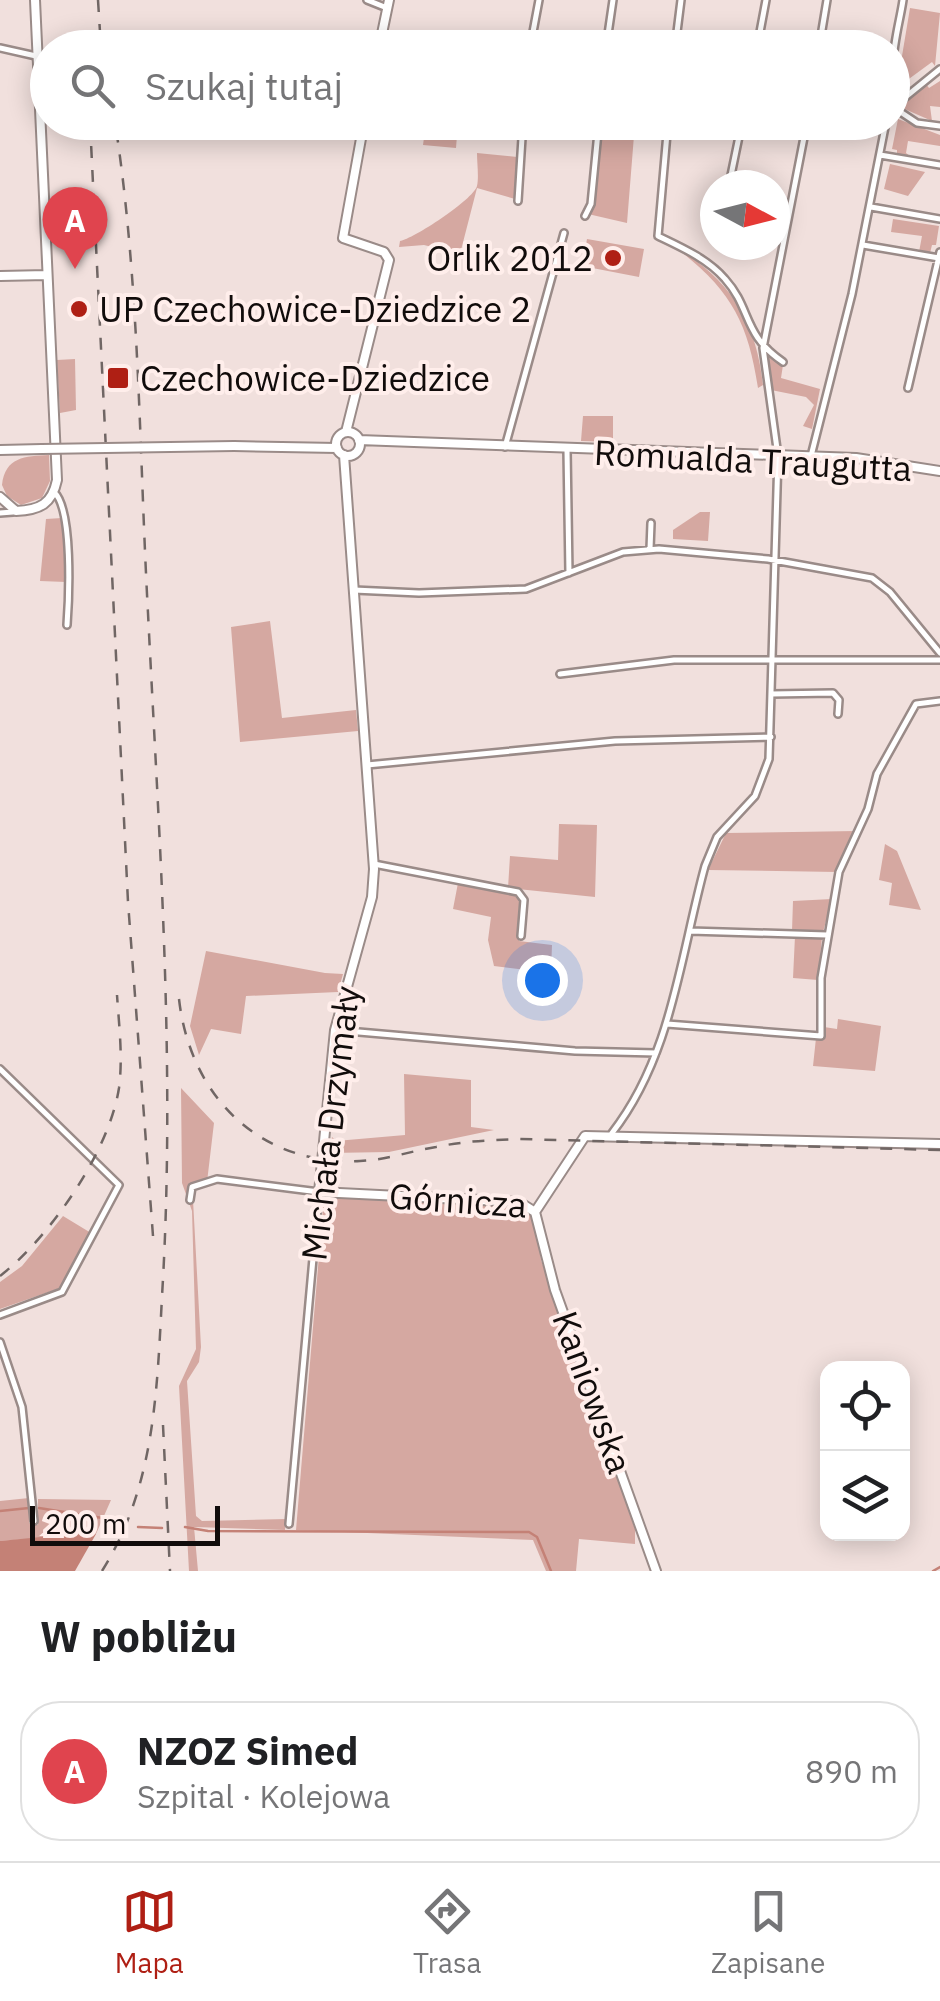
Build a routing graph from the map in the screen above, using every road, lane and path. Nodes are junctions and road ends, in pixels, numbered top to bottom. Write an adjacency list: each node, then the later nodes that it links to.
1 (35, 0): 10 (street)
2 (367, 0): 9 (street)
3 (539, 0): 12 (street)
4 (613, 0): 13 (street)
5 (681, 0): 14 (street)
6 (766, 0): 15 (street)
7 (827, 0): 16 (street)
8 (903, 0): 17 (street)
9 (388, 4): 11 (street)
10 (36, 30)
11 (382, 30)
12 (533, 30)
13 (609, 30)
14 (677, 30)
15 (760, 30)
16 (822, 30)
17 (899, 30)
18 (0, 48): 19 (street)
19 (30, 55)
20 (940, 69): 21 (street)
21 (910, 93)
22 (910, 118): 23 (street)
23 (940, 126)
24 (40, 140): 42 (street)
25 (361, 140): 47 (street, Michała Drzymały)
26 (522, 140): 35 (street)
27 (597, 140): 37 (street)
28 (666, 140): 44 (street)
29 (738, 140): 34 (street)
30 (803, 140): 44 (street)
31 (883, 140): 32 (street)
32 (880, 155): 33 (street); 36 (street)
33 (940, 165)
34 (732, 170)
35 (518, 201)
36 (871, 207): 38 (street); 40 (street)
37 (586, 216)
38 (940, 219)
39 (564, 233): 48 (street)
40 (863, 245): 41 (street); 52 (street)
41 (939, 255): 46 (street)
42 (47, 275): 43 (street); 54 (street)
43 (0, 276)
44 (763, 348): 45 (street); 51 (street)
45 (783, 362)
46 (908, 388)
47 (348, 444): 48 (street, Romualda Traugutta); 50 (street, Romualda Traugutta, bridge); 62 (street, Michała Drzymały)
48 (505, 448): 49 (street, Romualda Traugutta)
49 (567, 450): 51 (street, Romualda Traugutta); 61 (street, Romualda Traugutta)
50 (0, 452)
51 (778, 456): 52 (street, Romualda Traugutta); 60 (street)
52 (811, 457): 53 (street, Romualda Traugutta)
53 (940, 471)
54 (54, 492): 56 (street); 63 (street)
55 (0, 497): 56 (street)
56 (16, 511): 57 (street)
57 (0, 513)
58 (651, 523): 59 (street)
59 (650, 549): 60 (street); 61 (street)
60 (774, 562): 64 (street); 65 (street)
61 (569, 572): 62 (street)
62 (354, 590): 71 (street, Michała Drzymały)
63 (68, 625)
64 (940, 656): 65 (street)
65 (770, 658): 66 (street); 67 (street)
66 (560, 674)
67 (771, 694): 69 (street); 70 (street)
68 (940, 701): 74 (street)
69 (838, 714)
70 (771, 738): 71 (street); 73 (street)
71 (367, 765): 72 (street, Michała Drzymały)
72 (374, 864): 75 (street); 77 (street, Michała Drzymały)
73 (689, 931): 74 (street); 76 (street)
74 (826, 935): 76 (street)
75 (521, 936)
76 (666, 1024): 78 (street)
77 (335, 1030): 78 (street); 82 (street, Michała Drzymały)
78 (656, 1053): 80 (street)
79 (0, 1069): 85 (street)
80 (612, 1133): 81 (street, Górnicza); 84 (street, Górnicza)
81 (940, 1144)
82 (319, 1192): 83 (street, Górnicza); 84 (street, Górnicza); 88 (street, Michała Drzymały)
83 (190, 1200)
84 (535, 1212): 89 (street, Kaniowska)
85 (0, 1315)
86 (0, 1342): 87 (street)
87 (34, 1522)
88 (290, 1524)
89 (656, 1571)

